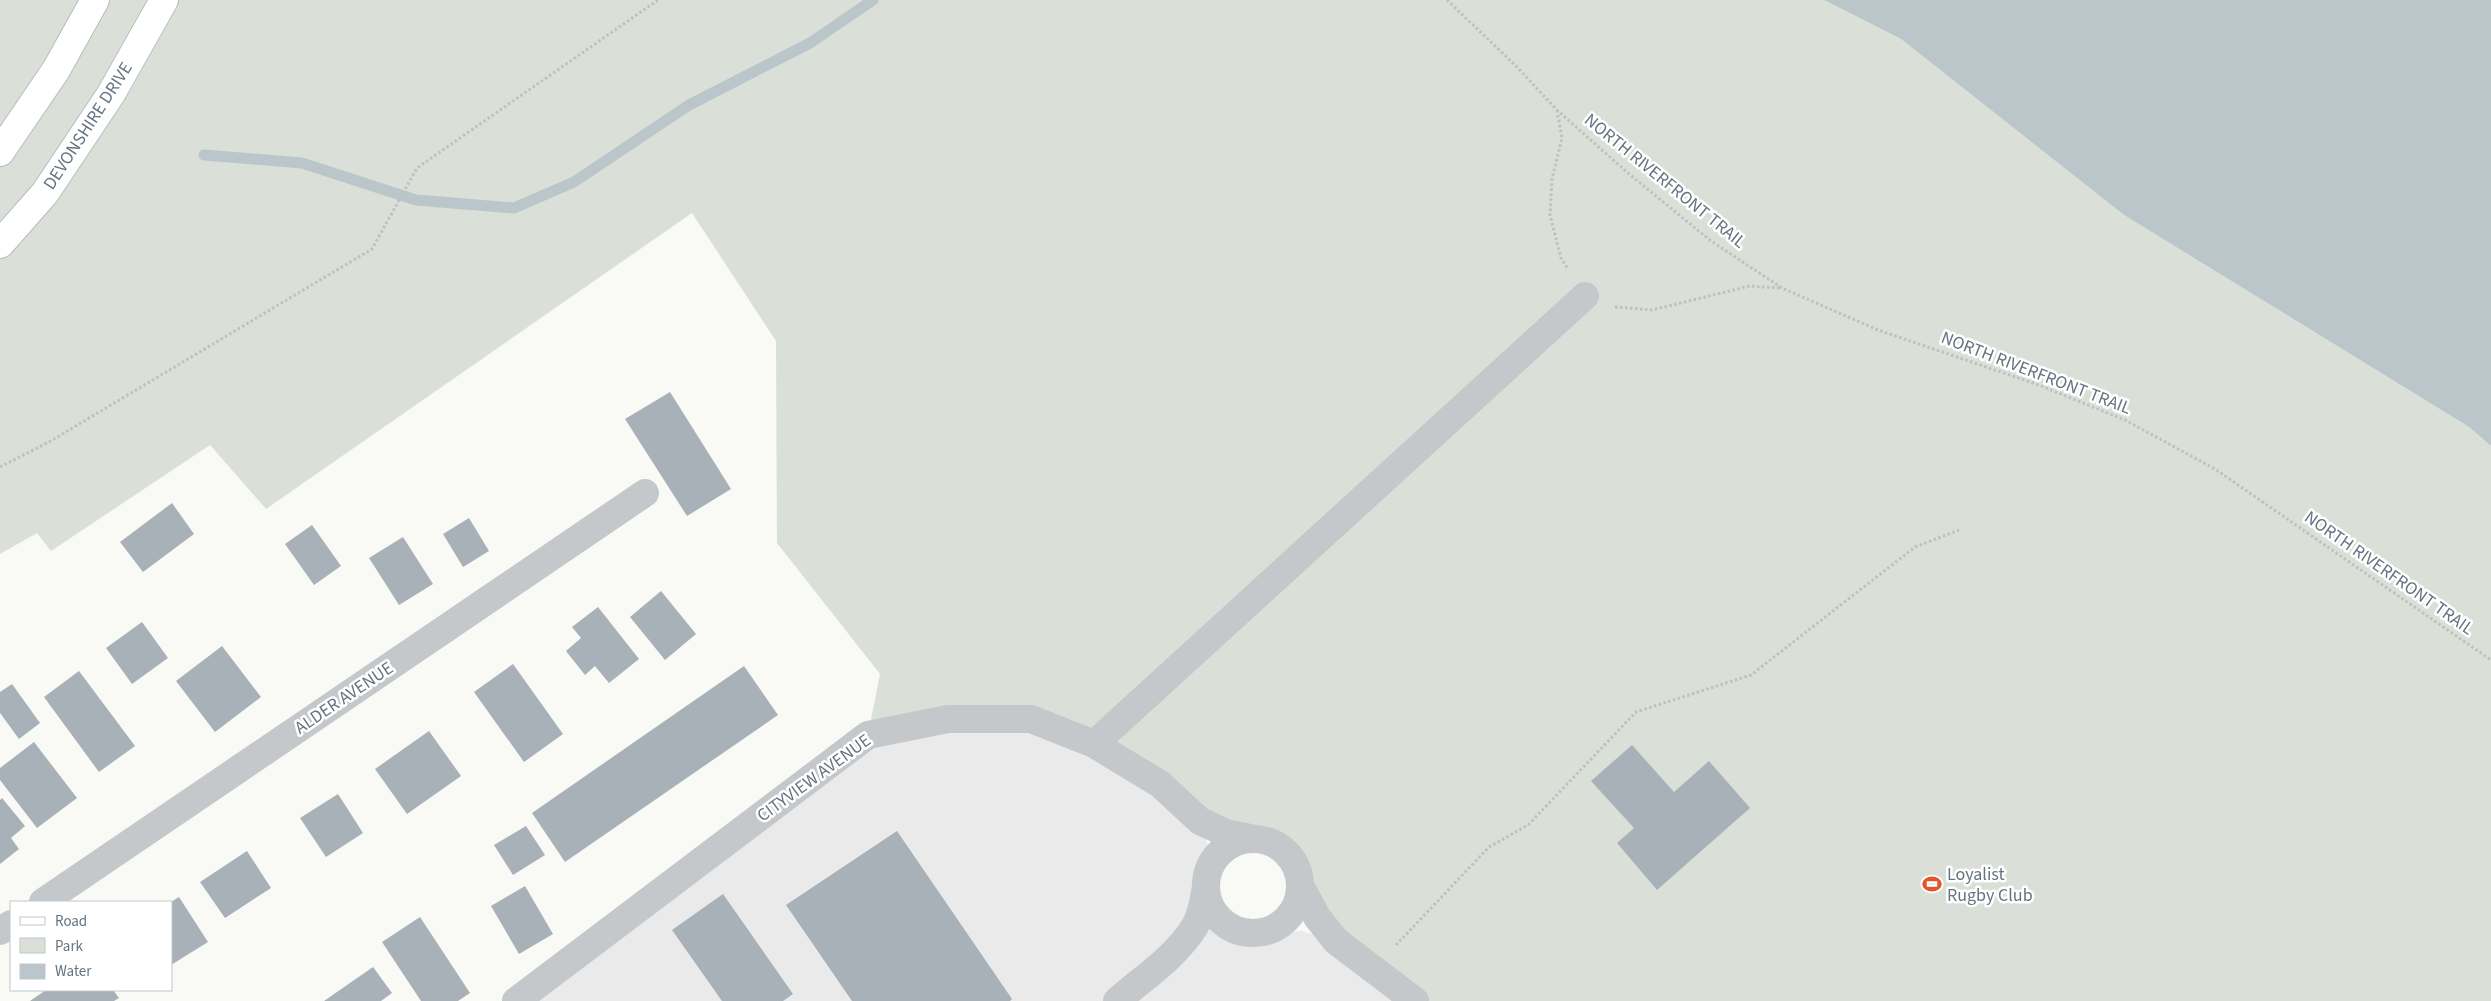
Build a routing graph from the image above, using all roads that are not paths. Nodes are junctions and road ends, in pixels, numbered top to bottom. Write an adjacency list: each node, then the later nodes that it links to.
1 (94, 0): 3 (main road)
2 (164, 0): 4 (main road, DEVONSHIRE DRIVE)
3 (0, 152)
4 (0, 244)
5 (1585, 296): 7 (street)
6 (645, 493): 12 (street, ALDER AVENUE)
7 (1094, 744): 8 (street, CITYVIEW AVENUE); 17 (street, CITYVIEW AVENUE)
8 (1200, 821): 9 (street, CITYVIEW AVENUE); 10 (street, CITYVIEW AVENUE)
9 (1255, 839): 10 (street); 11 (street)
10 (1207, 878): 13 (street); 16 (street)
11 (1301, 887): 14 (street); 15 (street)
12 (44, 901)
13 (1239, 932): 14 (street); 16 (street)
14 (1268, 932): 15 (street)
15 (1336, 941): 19 (street)
16 (1176, 950): 18 (street)
17 (516, 1001)
18 (1117, 1001)
19 (1415, 1001)

